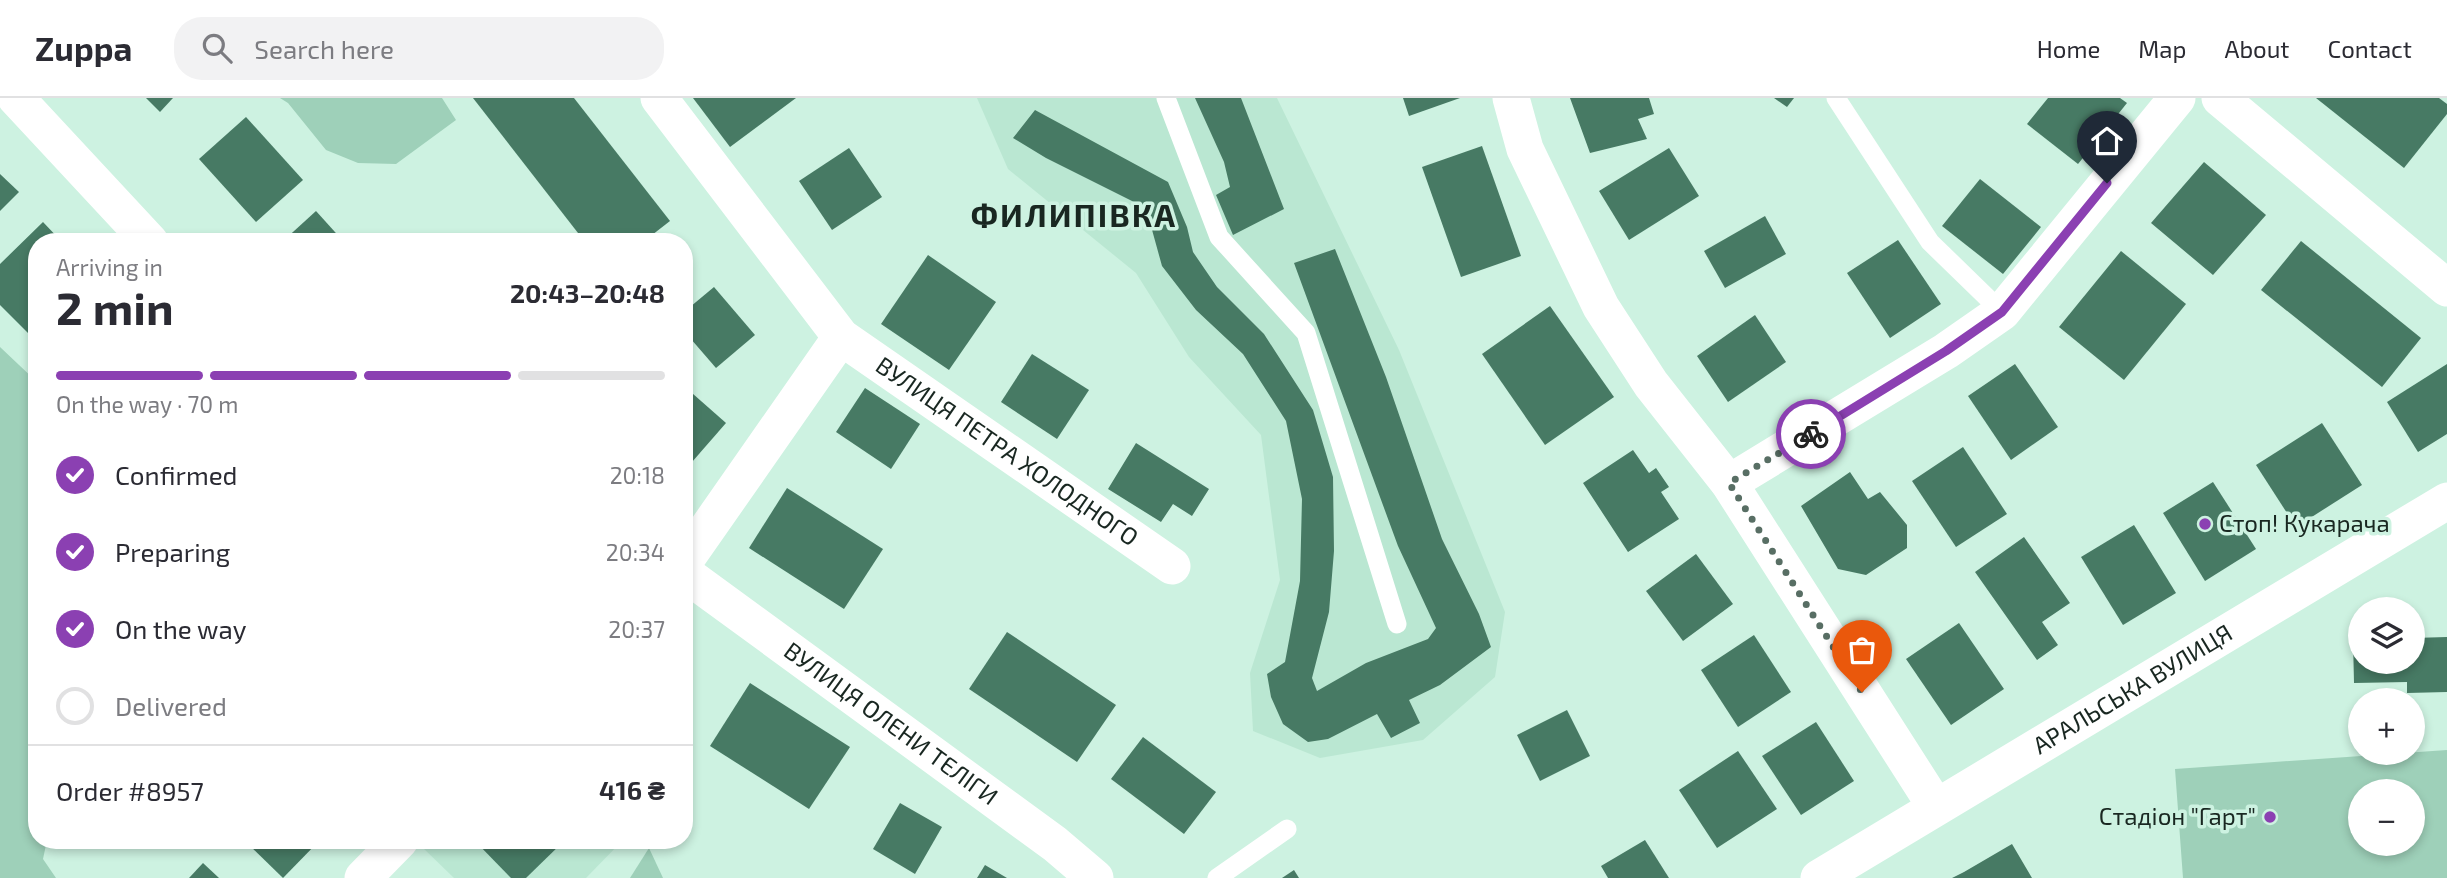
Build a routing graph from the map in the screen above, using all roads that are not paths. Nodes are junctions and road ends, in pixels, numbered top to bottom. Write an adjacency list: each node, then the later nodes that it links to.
1 (16, 98): 8 (street)
2 (659, 98): 11 (street, ВУЛИЦЯ ПЕТРА ХОЛОДНОГО)
3 (1166, 98): 17 (lane)
4 (1511, 98): 12 (street)
5 (1836, 98): 10 (lane)
6 (2177, 98): 10 (street)
7 (2220, 98): 9 (street)
8 (142, 233)
9 (2447, 288)
10 (2002, 312): 12 (street)
11 (841, 337): 14 (street); 15 (street, ВУЛИЦЯ ПЕТРА ХОЛОДНОГО)
12 (1729, 483): 18 (street)
13 (2447, 502): 18 (street, АРАЛЬСЬКА ВУЛИЦЯ)
14 (693, 549)
15 (1172, 566)
16 (693, 580): 22 (street, ВУЛИЦЯ ОЛЕНИ ТЕЛІГИ)
17 (1397, 624)
18 (1936, 807): 24 (street, АРАЛЬСЬКА ВУЛИЦЯ)
19 (1287, 829): 23 (lane)
20 (391, 849): 21 (street)
21 (363, 878)
22 (1095, 878)
23 (1217, 878)
24 (1819, 878)

